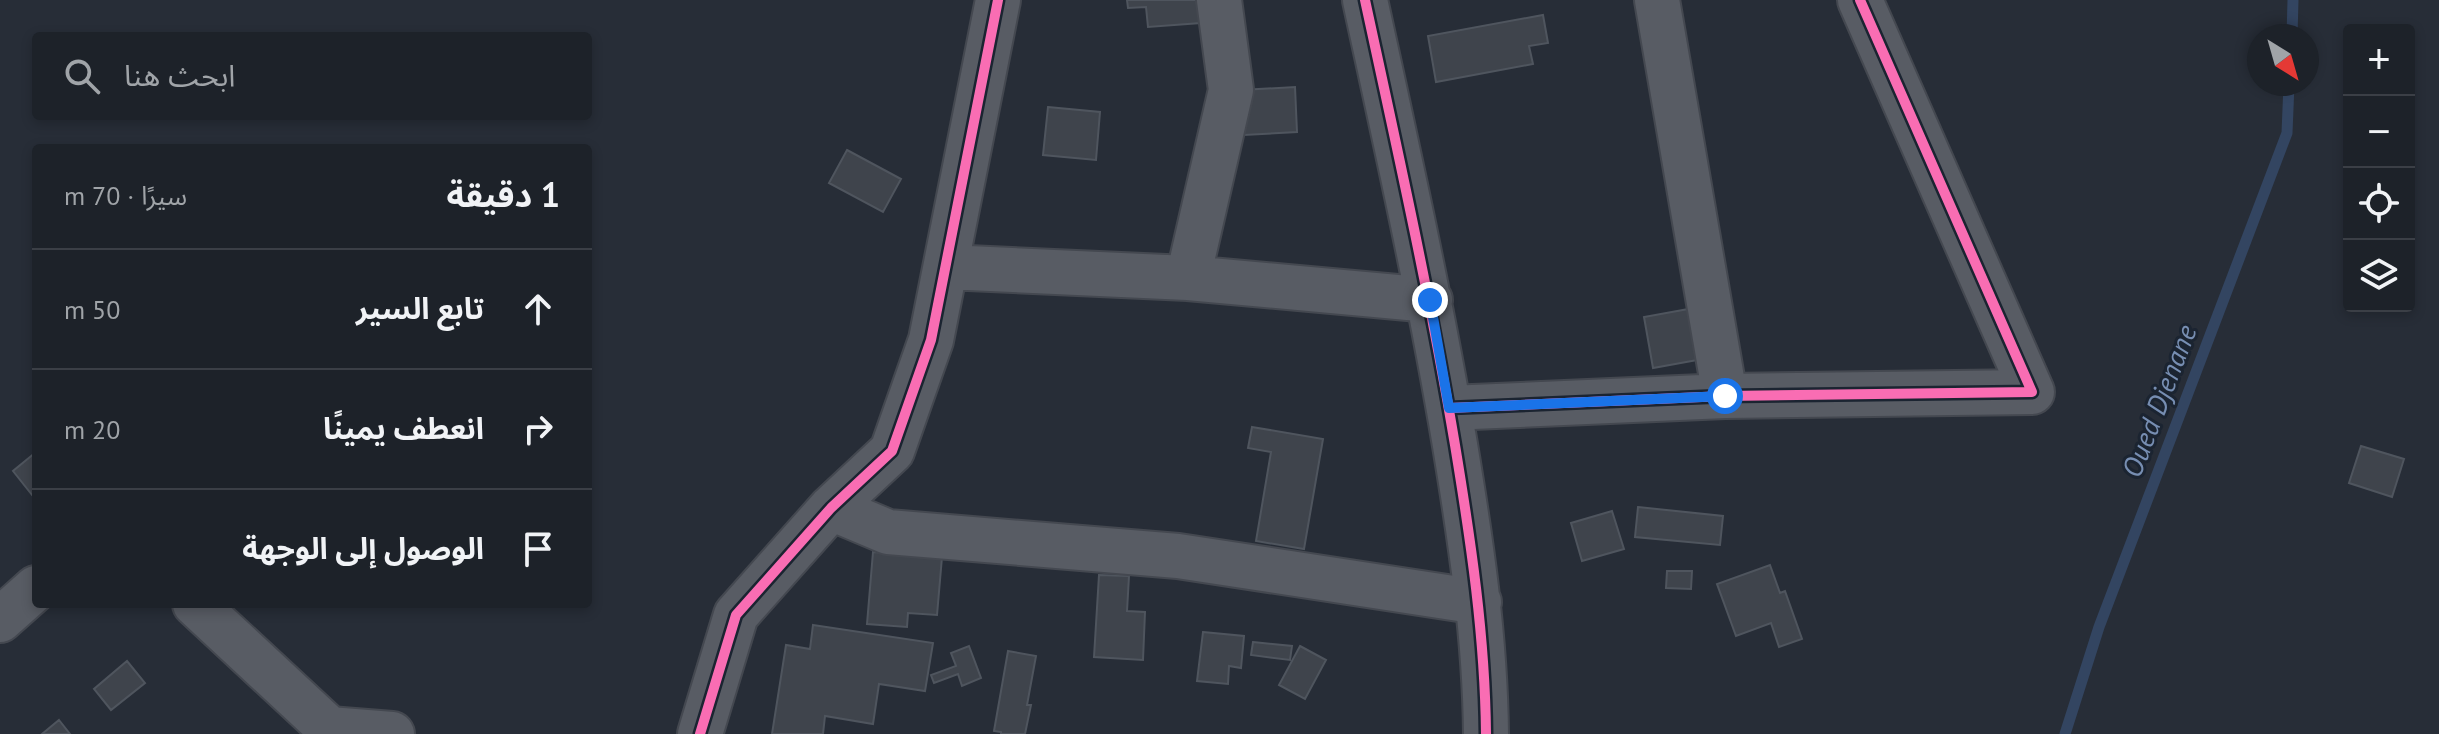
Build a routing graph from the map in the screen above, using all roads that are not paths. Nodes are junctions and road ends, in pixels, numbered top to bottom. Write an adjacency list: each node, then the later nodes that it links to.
1 (998, 0): 6 (street)
2 (1219, 0): 7 (street)
3 (1365, 0): 8 (street)
4 (1657, 0): 9 (street)
5 (1860, 0): 9 (street)
6 (946, 267): 7 (street); 11 (street)
7 (1188, 278): 8 (street)
8 (1430, 300): 10 (street)
9 (1725, 396): 10 (street)
10 (1449, 408): 13 (street)
11 (831, 508): 13 (street); 18 (street)
12 (32, 592): 15 (street)
13 (1479, 602): 19 (street)
14 (199, 608): 16 (street)
15 (0, 620)
16 (332, 732): 17 (street)
17 (392, 734)
18 (700, 734)
19 (1486, 734)

